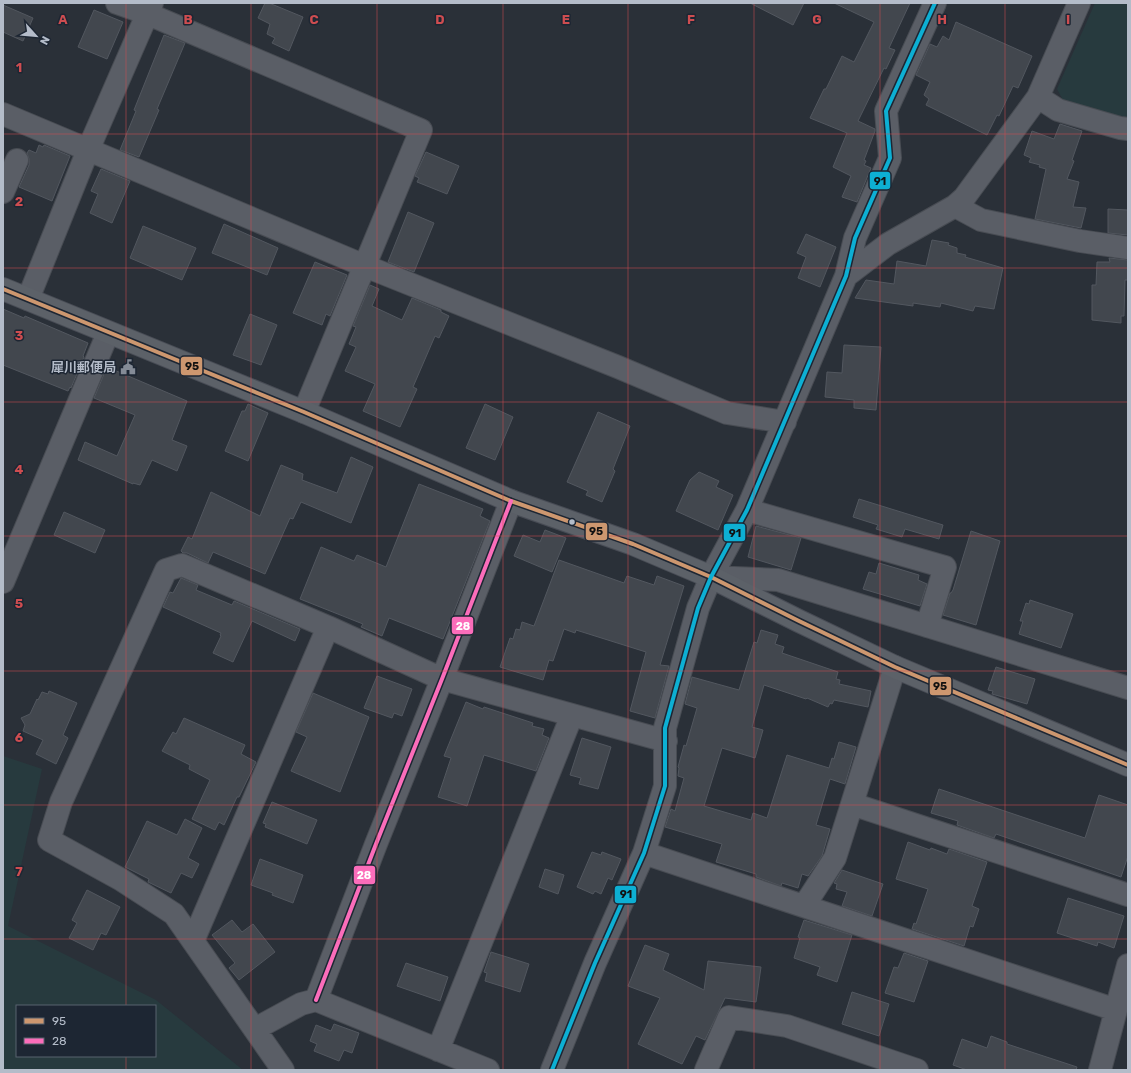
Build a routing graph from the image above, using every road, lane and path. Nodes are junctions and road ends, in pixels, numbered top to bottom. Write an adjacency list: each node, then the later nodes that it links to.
1 (116, 3): 4 (street)
2 (934, 3): 14 (street)
3 (1079, 3): 5 (street)
4 (150, 9): 8 (street); 13 (street)
5 (1038, 97): 7 (street); 11 (street)
6 (3, 114): 8 (street)
7 (1128, 129)
8 (88, 150): 13 (street); 16 (street)
9 (17, 160): 10 (street)
10 (3, 192)
11 (955, 206): 12 (street); 14 (street)
12 (1128, 248)
13 (365, 266): 18 (street); 19 (street)
14 (846, 276): 19 (street)
15 (3, 289): 16 (main road)
16 (28, 299): 17 (main road)
17 (108, 332): 18 (main road); 23 (street)
18 (304, 412): 20 (main road)
19 (785, 422): 21 (street)
20 (511, 501): 22 (main road); 27 (street)
21 (747, 510): 22 (street); 24 (street)
22 (711, 577): 24 (street); 26 (main road); 30 (street)
23 (3, 582)
24 (927, 626): 28 (street)
25 (328, 627): 27 (street); 36 (street); 36 (street)
26 (895, 667): 31 (main road); 32 (street)
27 (442, 679): 29 (street); 38 (street)
28 (1128, 688)
29 (572, 715): 30 (street); 41 (street)
30 (666, 741): 33 (street)
31 (1128, 765)
32 (852, 804): 34 (street); 35 (street)
33 (644, 853): 35 (street); 44 (street)
34 (1128, 895)
35 (804, 906): 39 (street)
36 (193, 941): 40 (street)
37 (1128, 965): 39 (street)
38 (316, 1000): 40 (street); 41 (street)
39 (1116, 1010): 47 (street)
40 (255, 1029): 42 (street)
41 (438, 1050): 43 (street)
42 (283, 1070)
43 (488, 1070)
44 (552, 1070)
45 (706, 1070): 46 (street)
46 (917, 1070)
47 (1100, 1070)

